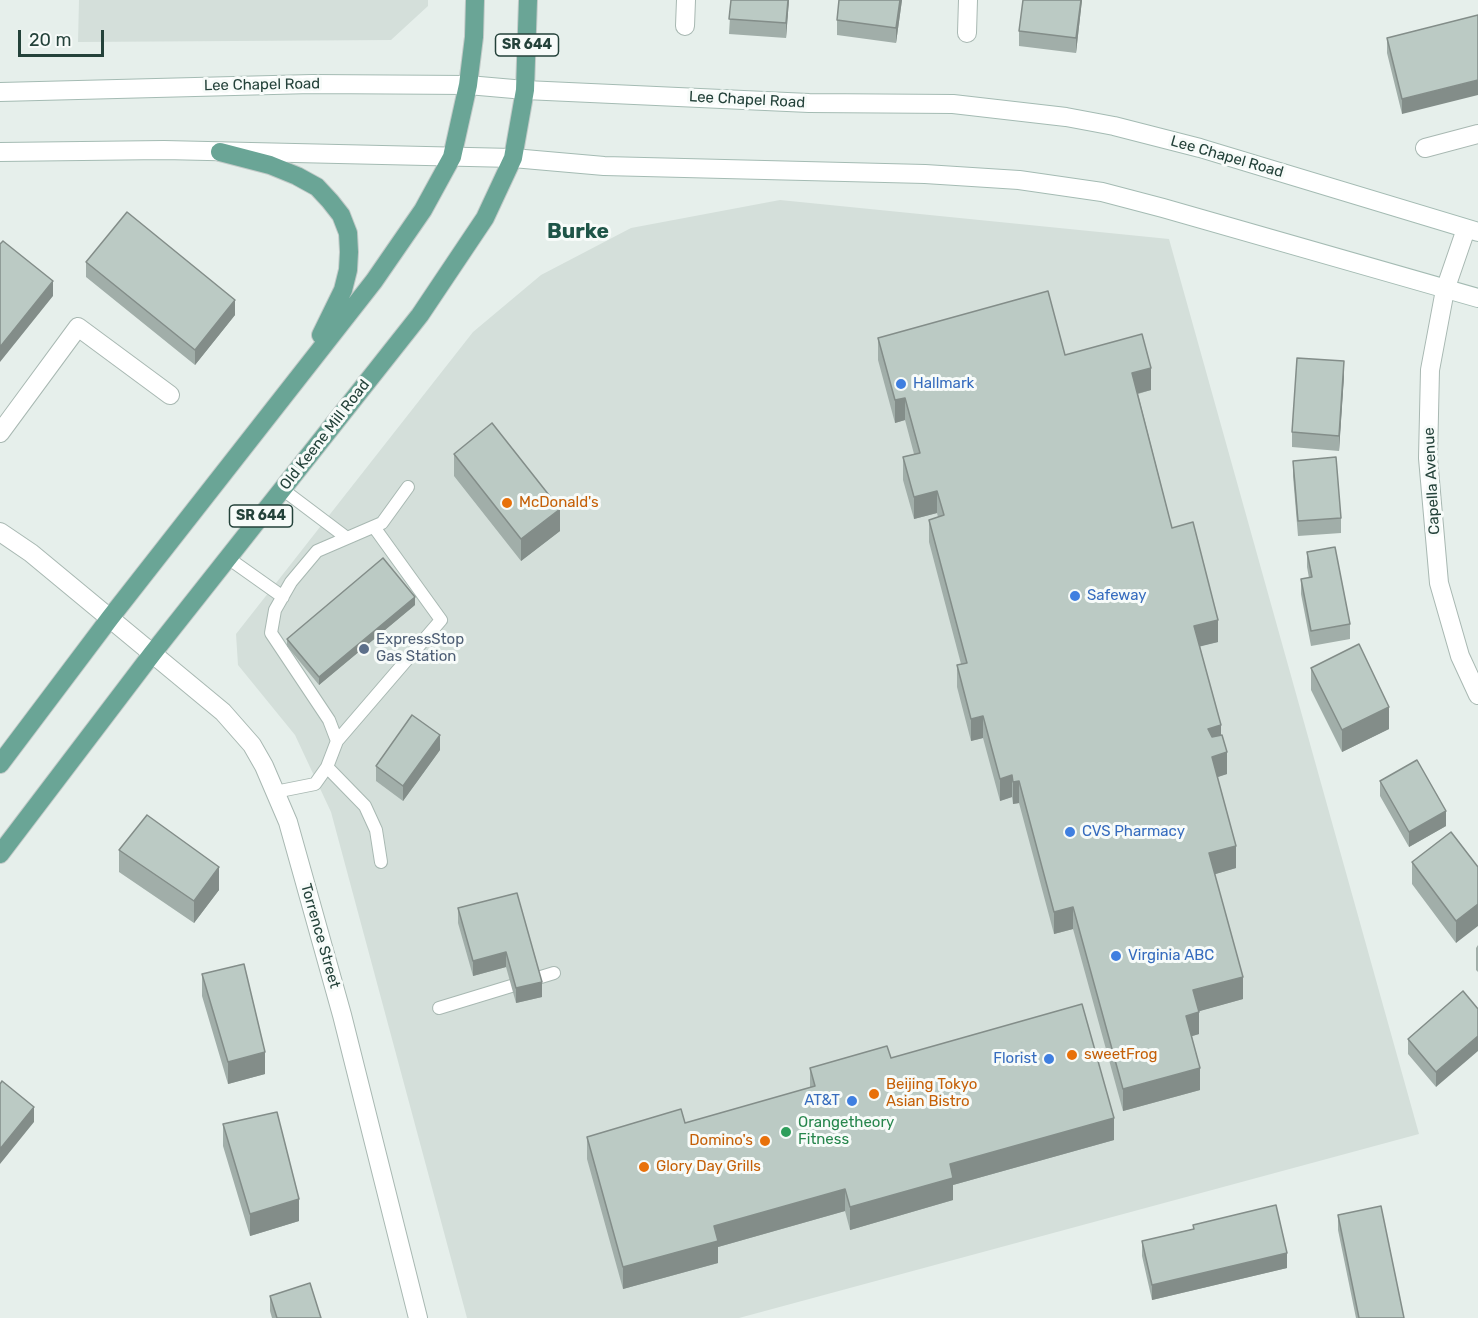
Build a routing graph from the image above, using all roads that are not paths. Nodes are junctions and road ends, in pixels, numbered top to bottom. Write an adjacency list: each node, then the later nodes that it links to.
1 (475, 0): 7 (main road, SR 644)
2 (528, 0): 8 (main road, Old Keene Mill Road / SR 644)
3 (686, 0): 5 (main road)
4 (968, 0): 6 (main road)
5 (685, 26)
6 (967, 33)
7 (468, 85): 8 (main road, Lee Chapel Road); 9 (main road, Lee Chapel Road); 14 (main road, SR 644)
8 (525, 90): 15 (main road, Old Keene Mill Road / SR 644); 16 (main road, Lee Chapel Road)
9 (0, 92)
10 (1478, 134): 11 (main road)
11 (1425, 148)
12 (0, 152): 13 (main road)
13 (220, 152): 14 (main road); 19 (main road)
14 (452, 157): 15 (main road); 19 (main road, SR 644)
15 (513, 158): 17 (main road); 23 (main road, Old Keene Mill Road / SR 644)
16 (1472, 230): 17 (main road, Capella Avenue)
17 (1445, 290): 18 (main road); 31 (main road, Capella Avenue)
18 (1478, 298)
19 (303, 372): 29 (main road, SR 644)
20 (170, 395): 21 (main road)
21 (0, 433)
22 (408, 487): 24 (lane)
23 (282, 489): 26 (lane); 27 (main road, Old Keene Mill Road / SR 644)
24 (374, 527): 26 (lane); 32 (lane)
25 (0, 532): 29 (main road, Torrence Street)
26 (347, 538): 28 (lane)
27 (228, 558): 28 (lane); 30 (main road, Old Keene Mill Road / SR 644)
28 (283, 597): 32 (lane)
29 (110, 618): 30 (main road, Torrence Street); 33 (main road, SR 644)
30 (152, 654): 35 (main road, Torrence Street); 36 (main road, Old Keene Mill Road / SR 644)
31 (1478, 695)
32 (337, 741): 34 (lane)
33 (0, 764)
34 (327, 767): 35 (lane); 37 (lane)
35 (276, 792): 40 (main road, Torrence Street)
36 (0, 854)
37 (381, 862)
38 (554, 973): 39 (lane)
39 (439, 1008)
40 (418, 1318)

